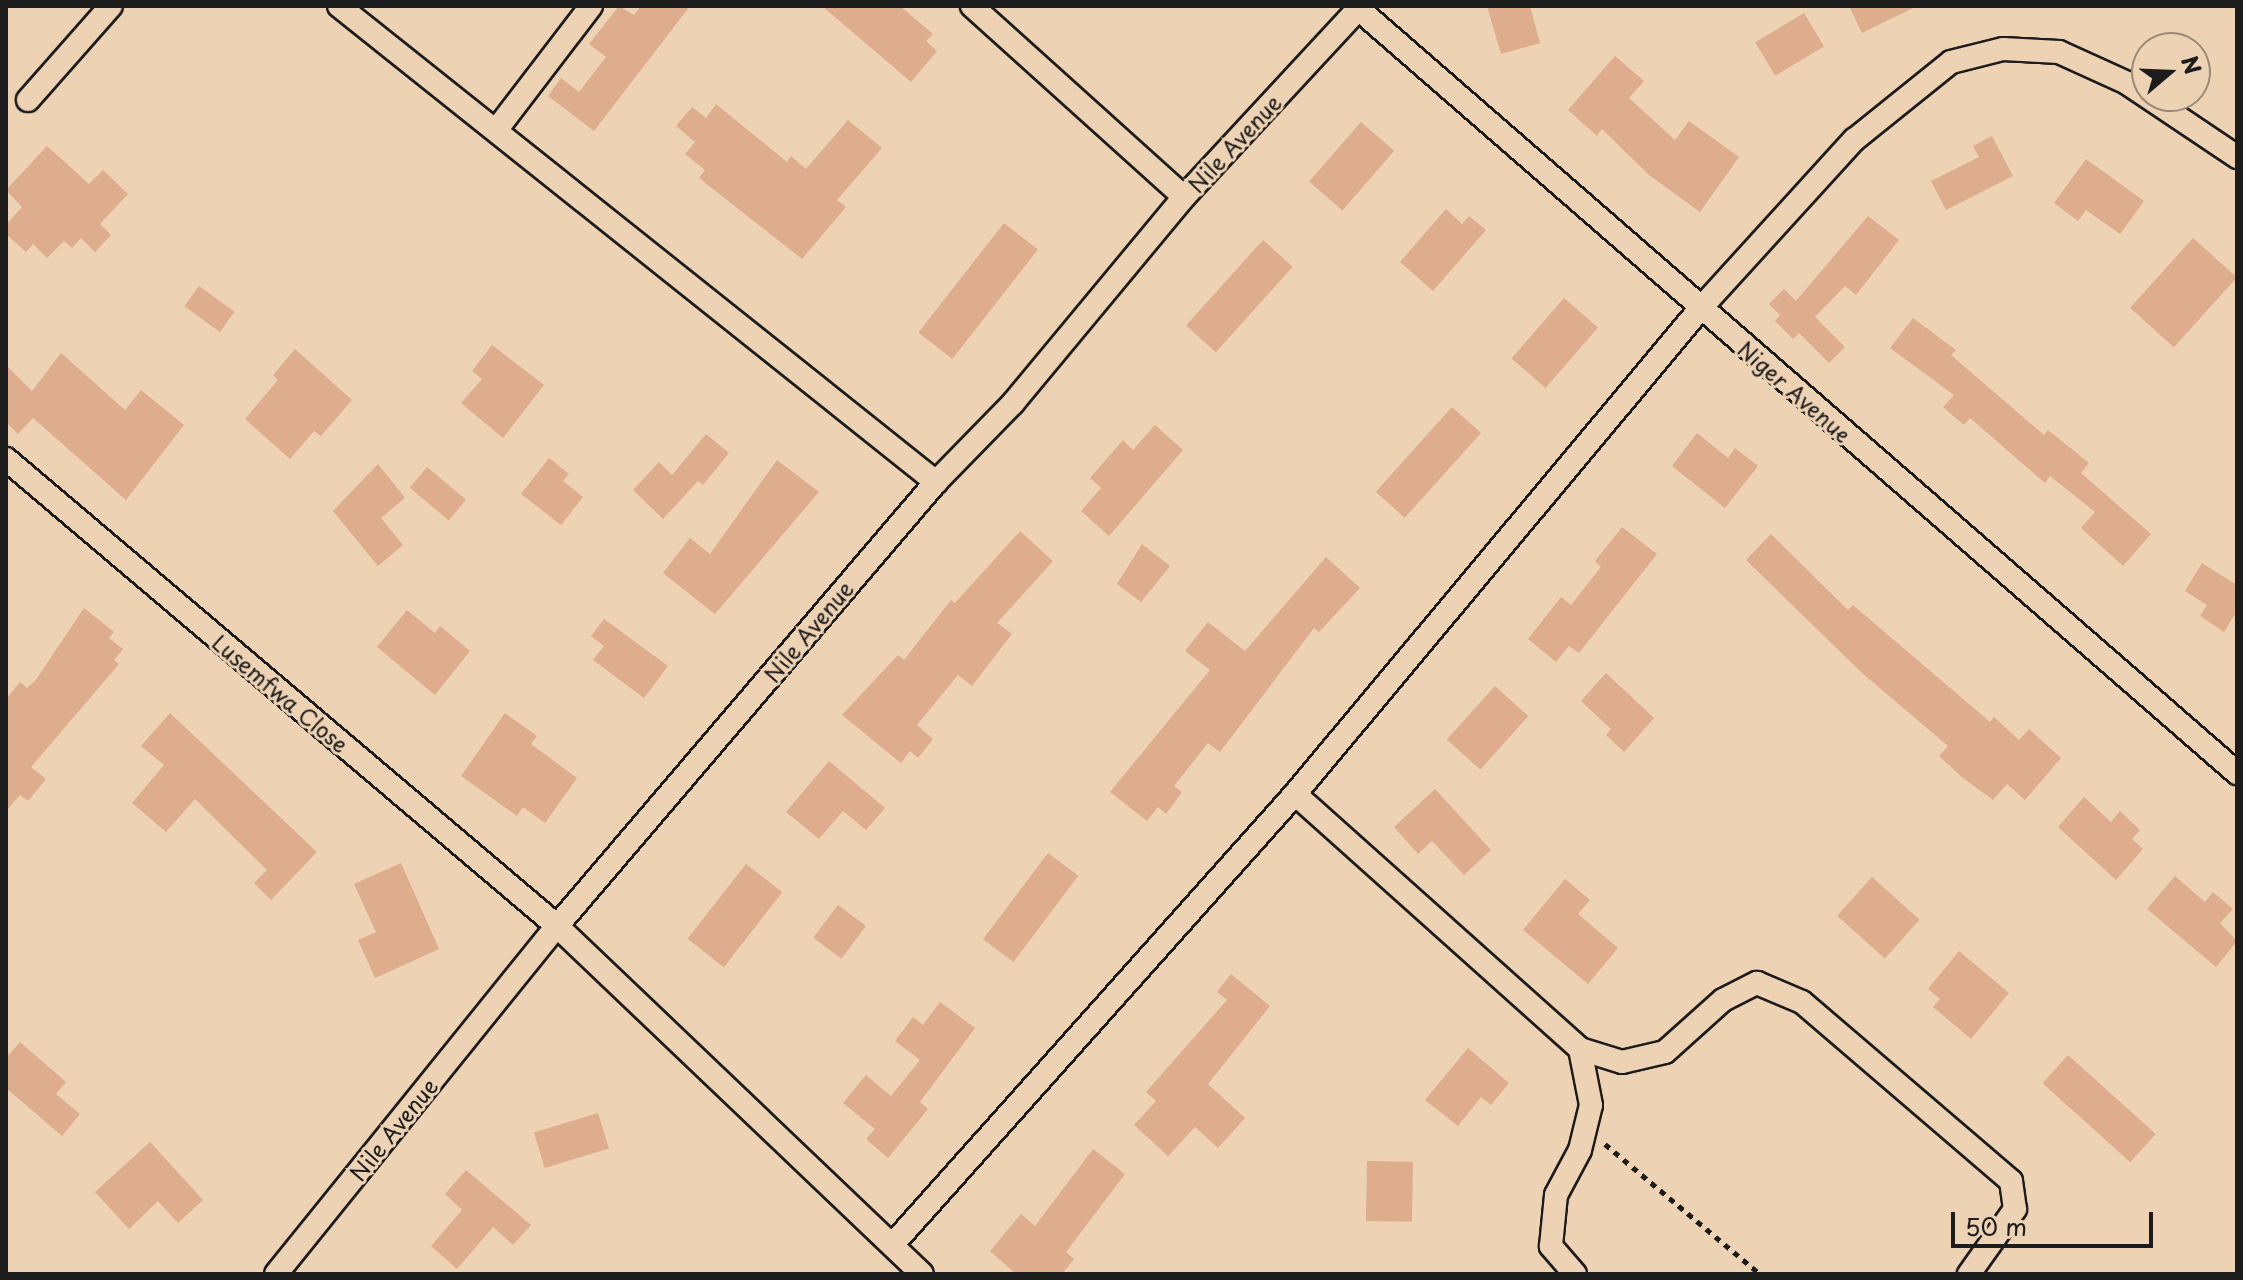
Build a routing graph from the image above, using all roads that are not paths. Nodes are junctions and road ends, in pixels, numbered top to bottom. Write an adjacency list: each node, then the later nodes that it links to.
1 (111, 6): 6 (street)
2 (339, 6): 7 (street)
3 (591, 6): 7 (street)
4 (972, 6): 9 (street)
5 (1358, 7): 9 (street, Nile Avenue); 10 (street, Niger Avenue)
6 (28, 100)
7 (497, 129): 12 (street)
8 (2237, 157): 10 (street)
9 (1184, 197): 12 (street, Nile Avenue)
10 (1700, 309): 13 (street, Niger Avenue); 14 (street)
11 (6, 459): 15 (street, Lusemfwa Close)
12 (936, 482): 15 (street, Nile Avenue)
13 (2237, 773)
14 (1295, 794): 16 (street); 17 (street)
15 (557, 926): 17 (street, Lusemfwa Close); 18 (street, Nile Avenue)
16 (1580, 1049): 20 (street); 21 (street)
17 (894, 1243): 19 (street, Lusemfwa Close)
18 (276, 1274)
19 (922, 1274)
20 (1575, 1274)
21 (1969, 1274)

